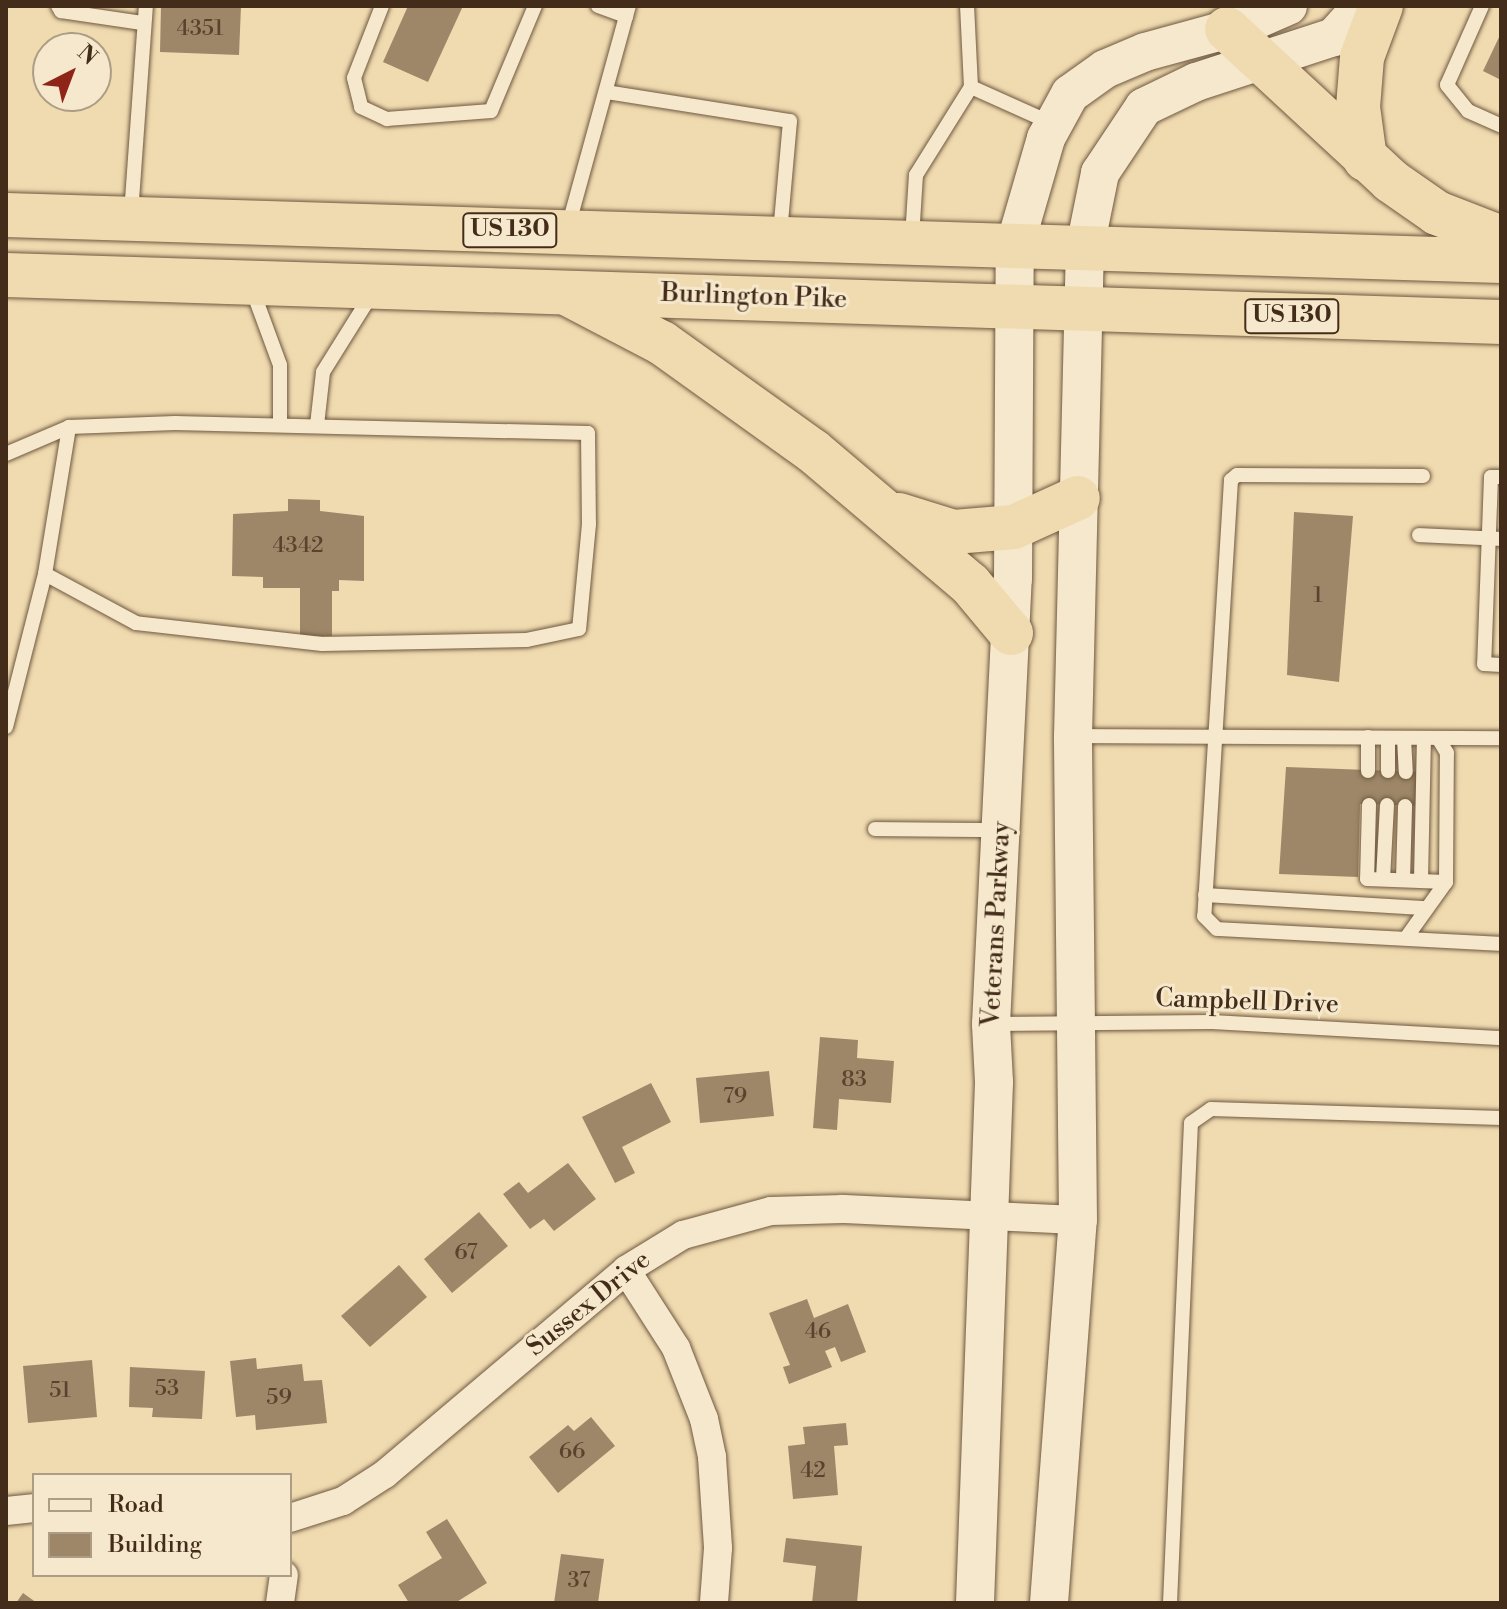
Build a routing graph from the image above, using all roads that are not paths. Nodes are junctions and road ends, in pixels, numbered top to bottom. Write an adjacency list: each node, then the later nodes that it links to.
1 (58, 6): 12 (lane)
2 (146, 6): 12 (lane)
3 (382, 6): 4 (lane)
4 (535, 6)
5 (598, 6): 11 (lane)
6 (967, 6): 15 (lane)
7 (1288, 6): 13 (main road, Veterans Parkway)
8 (1362, 6): 14 (main road)
9 (1381, 6): 19 (highway)
10 (1482, 6): 18 (lane)
11 (628, 11): 16 (lane)
12 (142, 23): 21 (lane)
13 (1227, 29): 14 (highway); 17 (main road, Veterans Parkway)
14 (1260, 61): 19 (highway); 27 (main road)
15 (971, 87): 17 (lane); 25 (lane)
16 (606, 92): 22 (lane); 23 (lane)
17 (1054, 124): 26 (main road, Veterans Parkway)
18 (1501, 126)
19 (1365, 159): 24 (highway)
20 (6, 215): 21 (highway, US 130)
21 (131, 219): 22 (highway, US 130)
22 (567, 232): 23 (highway, US 130)
23 (780, 238): 25 (highway, US 130)
24 (1501, 238)
25 (912, 242): 26 (highway, US 130)
26 (1015, 245): 27 (highway, US 130); 33 (main road, Veterans Parkway)
27 (1085, 247): 28 (highway, US 130); 34 (main road)
28 (1501, 261)
29 (6, 275): 30 (highway, Burlington Pike / US 130)
30 (250, 285): 31 (highway, Burlington Pike / US 130); 36 (lane)
31 (375, 289): 32 (highway, Burlington Pike / US 130); 37 (lane)
32 (557, 289): 33 (highway, Burlington Pike / US 130); 43 (highway)
33 (1012, 308): 34 (highway, Burlington Pike / US 130); 44 (main road, Veterans Parkway)
34 (1083, 310): 35 (highway, Burlington Pike / US 130); 42 (main road)
35 (1501, 322)
36 (280, 425): 37 (lane); 38 (lane)
37 (317, 425): 47 (lane)
38 (69, 427): 39 (lane); 47 (lane)
39 (6, 454)
40 (1423, 476): 52 (lane)
41 (1501, 477): 46 (lane)
42 (1078, 498): 44 (highway); 51 (main road)
43 (879, 504): 44 (highway); 48 (highway)
44 (1014, 527): 48 (main road, Veterans Parkway)
45 (1419, 535): 46 (lane)
46 (1495, 539): 49 (lane)
47 (45, 574): 50 (lane)
48 (1011, 633): 65 (main road, Veterans Parkway)
49 (1501, 665)
50 (6, 727)
51 (1073, 736): 52 (lane); 74 (main road)
52 (1215, 737): 53 (lane); 70 (lane)
53 (1368, 737): 54 (lane); 58 (lane)
54 (1388, 738): 55 (lane); 59 (lane)
55 (1404, 738): 56 (lane); 60 (lane)
56 (1431, 738): 57 (lane); 68 (lane); 69 (lane)
57 (1501, 738)
58 (1368, 771)
59 (1388, 771)
60 (1406, 772)
61 (1369, 805): 66 (lane)
62 (1387, 805): 66 (lane)
63 (1405, 806): 67 (lane)
64 (875, 829): 65 (lane)
65 (1002, 830): 75 (main road, Veterans Parkway)
66 (1383, 879): 67 (lane)
67 (1403, 879): 68 (lane)
68 (1421, 880): 69 (lane)
69 (1446, 882): 71 (lane)
70 (1205, 895): 71 (lane); 72 (lane)
71 (1427, 908): 72 (lane)
72 (1406, 938): 73 (lane)
73 (1501, 944)
74 (1077, 1020): 75 (lane, Campbell Drive); 76 (lane, Campbell Drive); 79 (main road)
75 (991, 1024): 78 (main road, Veterans Parkway)
76 (1501, 1038)
77 (1501, 1118): 89 (lane)
78 (990, 1217): 79 (street, Sussex Drive); 80 (street, Sussex Drive); 87 (main road, Veterans Parkway)
79 (1078, 1220): 88 (main road)
80 (626, 1270): 83 (street, Sussex Drive); 86 (street)
81 (32, 1508): 82 (street)
82 (6, 1511)
83 (292, 1524)
84 (284, 1577): 85 (street)
85 (280, 1603)
86 (714, 1603)
87 (975, 1603)
88 (1049, 1603)
89 (1170, 1603)

